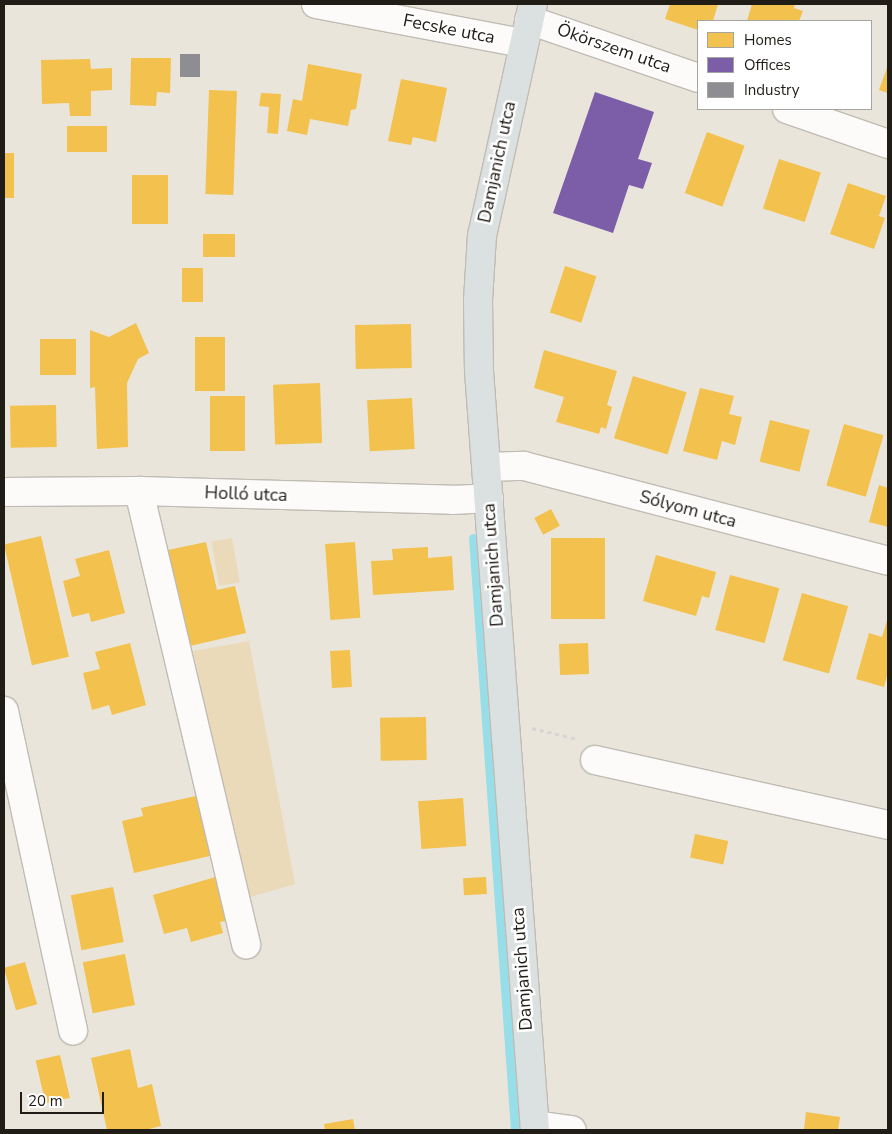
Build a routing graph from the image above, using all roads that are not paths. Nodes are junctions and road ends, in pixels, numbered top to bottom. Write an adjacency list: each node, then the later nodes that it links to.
1 (316, 4): 2 (street, Fecske utca)
2 (528, 22): 3 (street, Ökörszem utca); 6 (main road, Damjanich utca)
3 (697, 78)
4 (790, 110): 5 (street)
5 (888, 144)
6 (487, 467): 9 (main road, Damjanich utca); 10 (street, Sólyom utca)
7 (139, 491): 8 (street, Holló utca); 9 (street, Holló utca); 14 (street)
8 (4, 492)
9 (489, 498): 16 (main road, Damjanich utca)
10 (888, 561)
11 (4, 711): 15 (street)
12 (595, 760): 13 (street)
13 (888, 826)
14 (246, 945)
15 (73, 1031)
16 (535, 1127): 17 (street)
17 (572, 1130)

